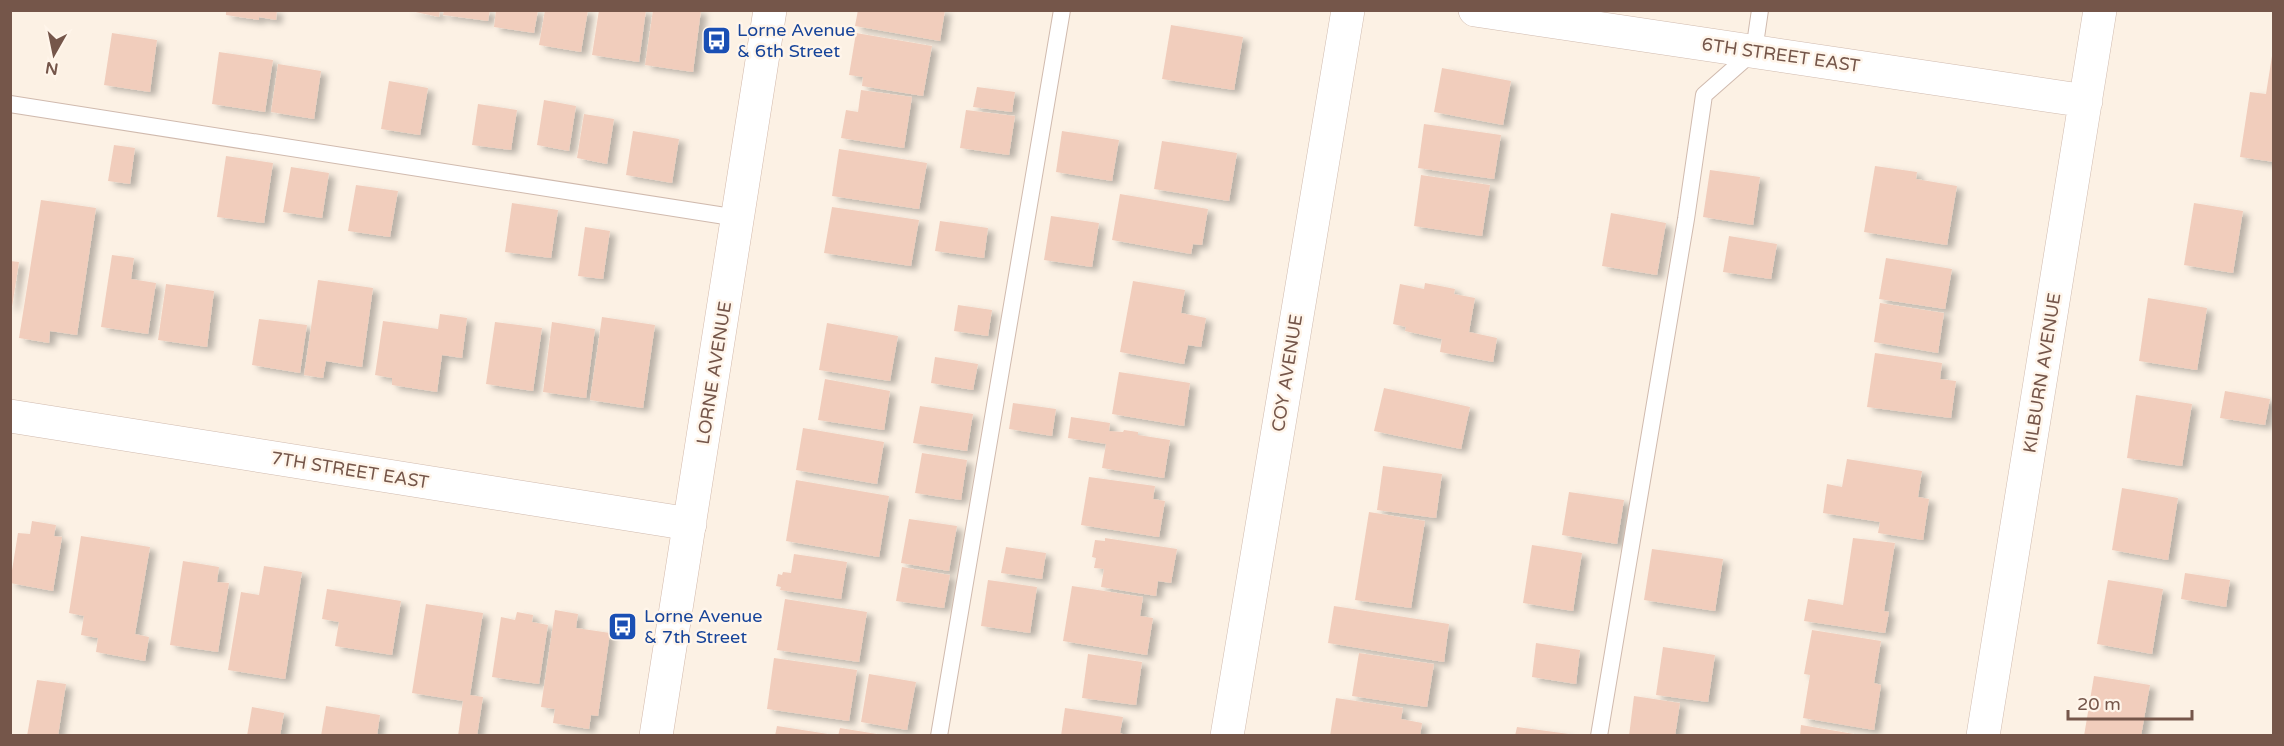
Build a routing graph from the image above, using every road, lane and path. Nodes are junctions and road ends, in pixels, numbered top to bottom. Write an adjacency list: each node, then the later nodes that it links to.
1 (770, 10): 10 (street, LORNE AVENUE)
2 (1062, 10): 14 (lane)
3 (1348, 10): 15 (street, COY AVENUE)
4 (1475, 10): 7 (street, 6TH STREET EAST)
5 (1760, 10): 7 (lane)
6 (2100, 10): 8 (street, KILBURN AVENUE)
7 (1754, 51): 8 (street, 6TH STREET EAST); 16 (lane)
8 (2086, 101): 17 (street, KILBURN AVENUE)
9 (10, 104): 10 (lane)
10 (738, 218): 12 (street, LORNE AVENUE)
11 (10, 416): 12 (street, 7TH STREET EAST)
12 (690, 524): 13 (street, LORNE AVENUE)
13 (656, 735)
14 (939, 735)
15 (1227, 735)
16 (1599, 735)
17 (1983, 735)

